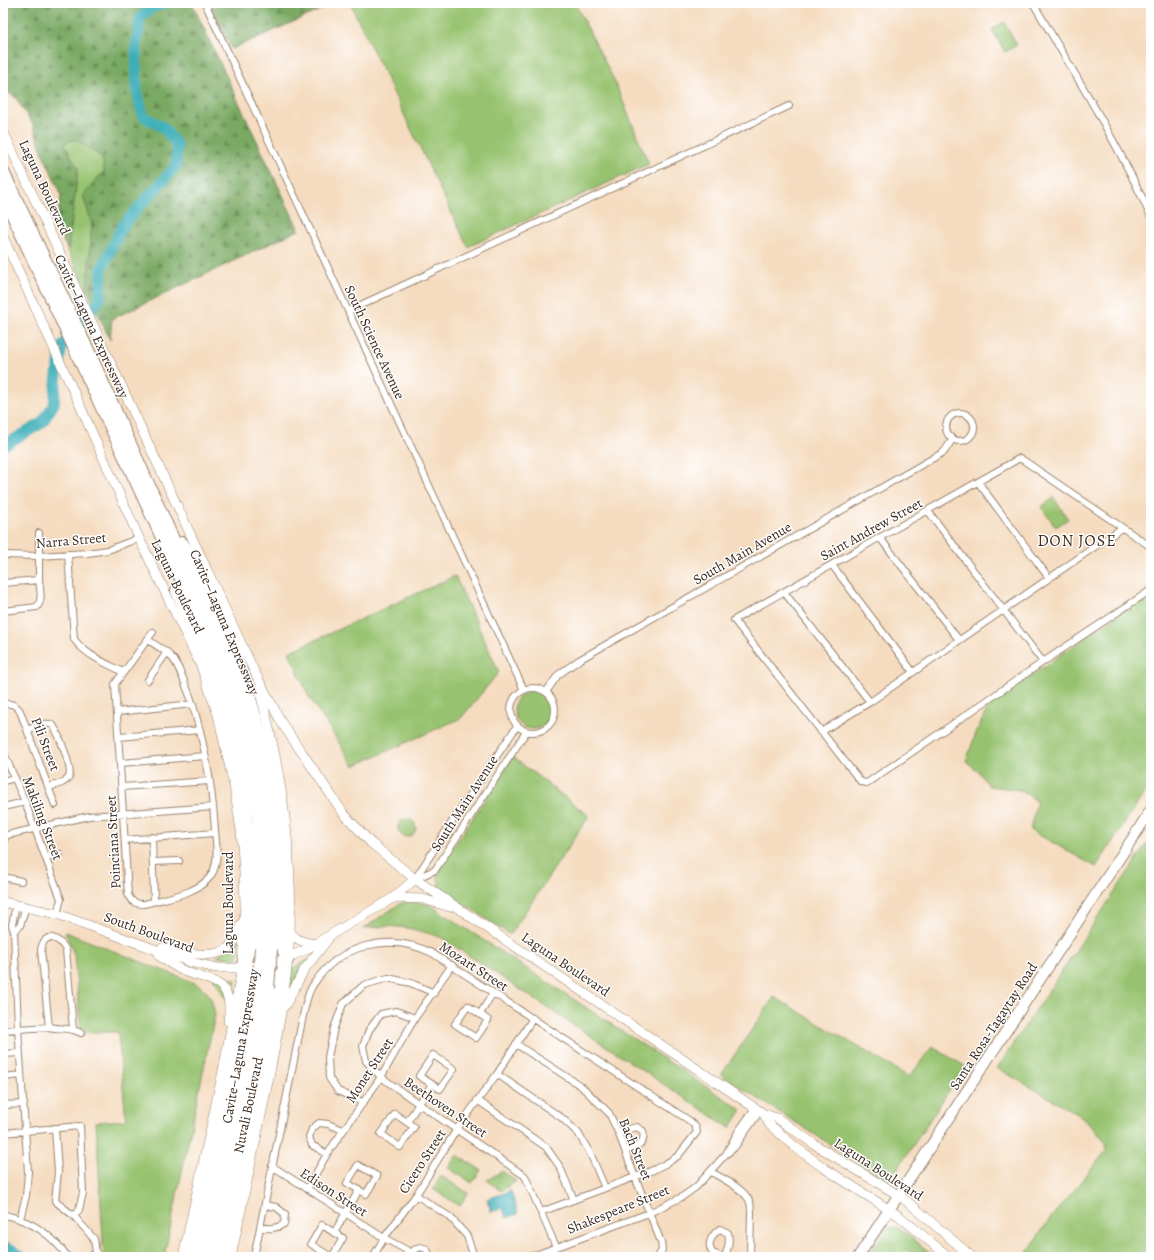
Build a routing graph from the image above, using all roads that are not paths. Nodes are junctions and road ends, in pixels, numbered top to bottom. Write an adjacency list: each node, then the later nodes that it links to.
1 (205, 3): 9 (street, South Science Avenue)
2 (1033, 3): 7 (street)
3 (788, 106): 9 (street)
4 (3, 130): 35 (main road, Laguna Boulevard)
5 (3, 172): 12 (highway, Cavite–Laguna Expressway)
6 (3, 194): 12 (highway, Cavite–Laguna Expressway)
7 (1151, 217)
8 (3, 237): 16 (main road, Laguna Boulevard)
9 (348, 311): 39 (street, South Science Avenue)
10 (952, 440): 10 (street); 40 (street, South Main Avenue)
11 (978, 482): 13 (street, Saint Andrew Street); 14 (street, Saint Andrew Street); 23 (street)
12 (153, 507): 91 (highway); 93 (highway); 94 (highway, Cavite–Laguna Expressway, bridge)
13 (928, 511): 17 (street, Saint Andrew Street); 28 (street)
14 (1122, 528): 18 (street); 23 (street)
15 (39, 533): 21 (street)
16 (139, 538): 19 (street, Narra Street); 82 (main road, Laguna Boulevard)
17 (880, 538): 22 (street, Saint Andrew Street); 32 (street)
18 (1151, 547)
19 (68, 554): 21 (street, Narra Street); 36 (street)
20 (3, 555): 21 (street, Narra Street)
21 (39, 556): 24 (street)
22 (832, 565): 27 (street, Saint Andrew Street); 37 (street)
23 (1049, 578): 28 (street)
24 (39, 580): 25 (street); 29 (street)
25 (3, 582)
26 (1151, 590): 34 (street)
27 (784, 592): 41 (street); 49 (street, Saint Andrew Street)
28 (1003, 610): 32 (street); 34 (street)
29 (3, 611)
30 (153, 632): 31 (street, Poinciana Street)
31 (148, 640): 33 (street, Poinciana Street); 36 (street, Poinciana Street)
32 (959, 640): 37 (street)
33 (167, 652): 38 (street); 43 (street, Poinciana Street)
34 (1043, 662): 49 (street)
35 (253, 669): 76 (main road, Laguna Boulevard); 87 (main road, Laguna Boulevard)
36 (123, 672): 44 (street, Poinciana Street)
37 (913, 672): 41 (street)
38 (148, 680)
39 (524, 690): 40 (street); 45 (street)
40 (546, 692): 48 (street)
41 (870, 702): 49 (street)
42 (3, 704): 46 (street, Pili Street)
43 (192, 704): 44 (street); 47 (street, Poinciana Street)
44 (117, 712): 50 (street, Poinciana Street)
45 (517, 726): 48 (street); 76 (street, South Main Avenue)
46 (28, 730): 57 (street, Pili Street); 57 (street)
47 (200, 730): 50 (street); 52 (street, Poinciana Street)
48 (526, 732): 76 (street, South Main Avenue)
49 (821, 732)
50 (119, 737): 53 (street, Poinciana Street)
51 (3, 752): 54 (street, Makiling Street)
52 (205, 756): 53 (street); 56 (street, Poinciana Street)
53 (121, 763): 58 (street, Poinciana Street)
54 (16, 778): 55 (street); 59 (street, Makiling Street)
55 (3, 781)
56 (210, 781): 58 (street); 62 (street, Poinciana Street)
57 (50, 787): 60 (street, Pili Street)
58 (122, 787): 64 (street, Poinciana Street)
59 (25, 802): 61 (street); 65 (street, Makiling Street)
60 (55, 805)
61 (3, 807)
62 (213, 807): 64 (street); 66 (street, Poinciana Street)
63 (1151, 810): 138 (main road, Santa Rosa-Tagaytay Road)
64 (124, 813): 65 (street); 69 (street, Poinciana Street)
65 (36, 830): 67 (street); 72 (street, Makiling Street)
66 (215, 833): 68 (street); 79 (street, Poinciana Street)
67 (4, 836): 70 (street)
68 (152, 838): 69 (street); 74 (street)
69 (125, 840): 79 (street, Poinciana Street)
70 (3, 847)
71 (60, 854): 72 (street)
72 (46, 858): 85 (street, Makiling Street)
73 (179, 861): 74 (street)
74 (153, 862): 79 (street)
75 (3, 877): 77 (street)
76 (415, 879): 78 (main road, South Boulevard); 84 (main road, Laguna Boulevard)
77 (21, 881)
78 (392, 898): 84 (main road); 88 (main road, South Boulevard)
79 (154, 901)
80 (3, 902): 81 (main road, South Boulevard)
81 (16, 904): 83 (main road, South Boulevard); 86 (street)
82 (245, 904): 90 (main road); 93 (main road, Laguna Boulevard)
83 (26, 906): 85 (main road, South Boulevard); 86 (street)
84 (459, 910): 120 (main road, Laguna Boulevard)
85 (55, 914): 90 (main road, South Boulevard)
86 (14, 931): 102 (street)
87 (290, 931): 89 (main road); 91 (main road, Laguna Boulevard)
88 (331, 936): 89 (main road, South Boulevard); 97 (main road)
89 (315, 944): 91 (main road, South Boulevard)
90 (144, 946): 93 (main road, South Boulevard); 109 (main road)
91 (288, 958): 93 (main road, South Boulevard); 97 (main road, Nuvali Boulevard); 159 (highway)
92 (452, 965): 95 (street, Mozart Street); 96 (street, Monet Street); 131 (street, Mozart Street)
93 (242, 968): 109 (main road); 156 (highway)
94 (263, 988): 157 (highway, Cavite–Laguna Expressway); 158 (highway, Cavite–Laguna Expressway)
95 (493, 992): 98 (street); 100 (street, Mozart Street)
96 (434, 993): 99 (street, Monet Street); 116 (street)
97 (282, 1014): 160 (main road, Nuvali Boulevard)
98 (480, 1014): 98 (street)
99 (416, 1018): 113 (street, Monet Street); 113 (street, Beethoven Street)
100 (533, 1018): 106 (street, Cicero Street); 133 (street, Mozart Street)
101 (48, 1027): 102 (street); 103 (street); 103 (street)
102 (18, 1028): 104 (street); 107 (street)
103 (73, 1029): 105 (street)
104 (3, 1030)
105 (81, 1033)
106 (516, 1044): 110 (street, Cicero Street); 126 (street, Bach Street)
107 (20, 1053): 108 (street); 111 (street)
108 (3, 1054)
109 (223, 1071): 155 (main road)
110 (497, 1074): 115 (street, Cicero Street); 134 (street)
111 (21, 1075): 112 (street); 117 (street)
112 (3, 1077)
113 (381, 1077): 116 (street, Monet Street); 118 (street, Beethoven Street)
114 (432, 1084): 114 (street); 118 (street)
115 (477, 1100): 123 (street, Cicero Street); 139 (street)
116 (362, 1102): 125 (street, Monet Street)
117 (24, 1104): 119 (street); 124 (street)
118 (419, 1104): 121 (street); 123 (street, Beethoven Street)
119 (3, 1105)
120 (760, 1111): 130 (street, Shakespeare Street); 130 (street, Shakespeare Street); 138 (main road, Laguna Boulevard); 141 (main road, Laguna Boulevard)
121 (407, 1122): 121 (street)
122 (55, 1128): 124 (street); 146 (street); 146 (street)
123 (457, 1129): 137 (street, Cicero Street); 142 (street, Beethoven Street)
124 (26, 1130): 127 (street); 147 (street)
125 (343, 1130): 129 (street, Monet Street); 129 (street)
126 (618, 1132): 128 (street, Bach Street); 128 (street)
127 (3, 1133)
128 (626, 1150): 133 (street, Bach Street)
129 (327, 1154): 135 (street, Monet Street)
130 (725, 1155): 132 (street, Shakespeare Street)
131 (272, 1166): 135 (street, Edison Street); 140 (street, Mozart Street)
132 (711, 1172): 143 (street, Shakespeare Street); 170 (street)
133 (635, 1177): 134 (street, Mozart Street); 143 (street, Bach Street)
134 (605, 1188): 139 (street, Mozart Street)
135 (307, 1189): 145 (street, Edison Street)
136 (359, 1190): 136 (street); 145 (street)
137 (416, 1195): 150 (street, Cicero Street); 165 (street)
138 (898, 1195): 141 (main road, Santa Rosa-Tagaytay Road); 173 (main road, Laguna Boulevard)
139 (574, 1200): 142 (street, Mozart Street)
140 (265, 1205): 148 (street, Mozart Street); 148 (street)
141 (888, 1210): 171 (main road, Santa Rosa-Tagaytay Road); 172 (main road, Laguna Boulevard)
142 (542, 1212): 151 (street, Beethoven Street)
143 (649, 1213): 151 (street, Shakespeare Street); 167 (street, Bach Street)
144 (3, 1214): 147 (street)
145 (346, 1214): 149 (street); 150 (street, Edison Street)
146 (74, 1216): 154 (street)
147 (20, 1219): 153 (street)
148 (260, 1227): 161 (street, Mozart Street)
149 (334, 1233): 162 (street); 162 (street)
150 (384, 1238): 152 (street, Edison Street); 163 (street, Cicero Street)
151 (556, 1247): 166 (street, Shakespeare Street)
152 (411, 1255): 164 (street)
153 (68, 1257)
154 (89, 1257)
155 (183, 1257)
156 (193, 1257)
157 (202, 1257)
158 (212, 1257)
159 (221, 1257)
160 (230, 1257)
161 (254, 1257)
162 (331, 1257)
163 (373, 1257)
164 (430, 1257)
165 (474, 1257)
166 (530, 1257)
167 (658, 1257)
168 (721, 1257): 169 (street)
169 (724, 1257)
170 (750, 1257)
171 (858, 1257)
172 (949, 1257)
173 (972, 1257)

